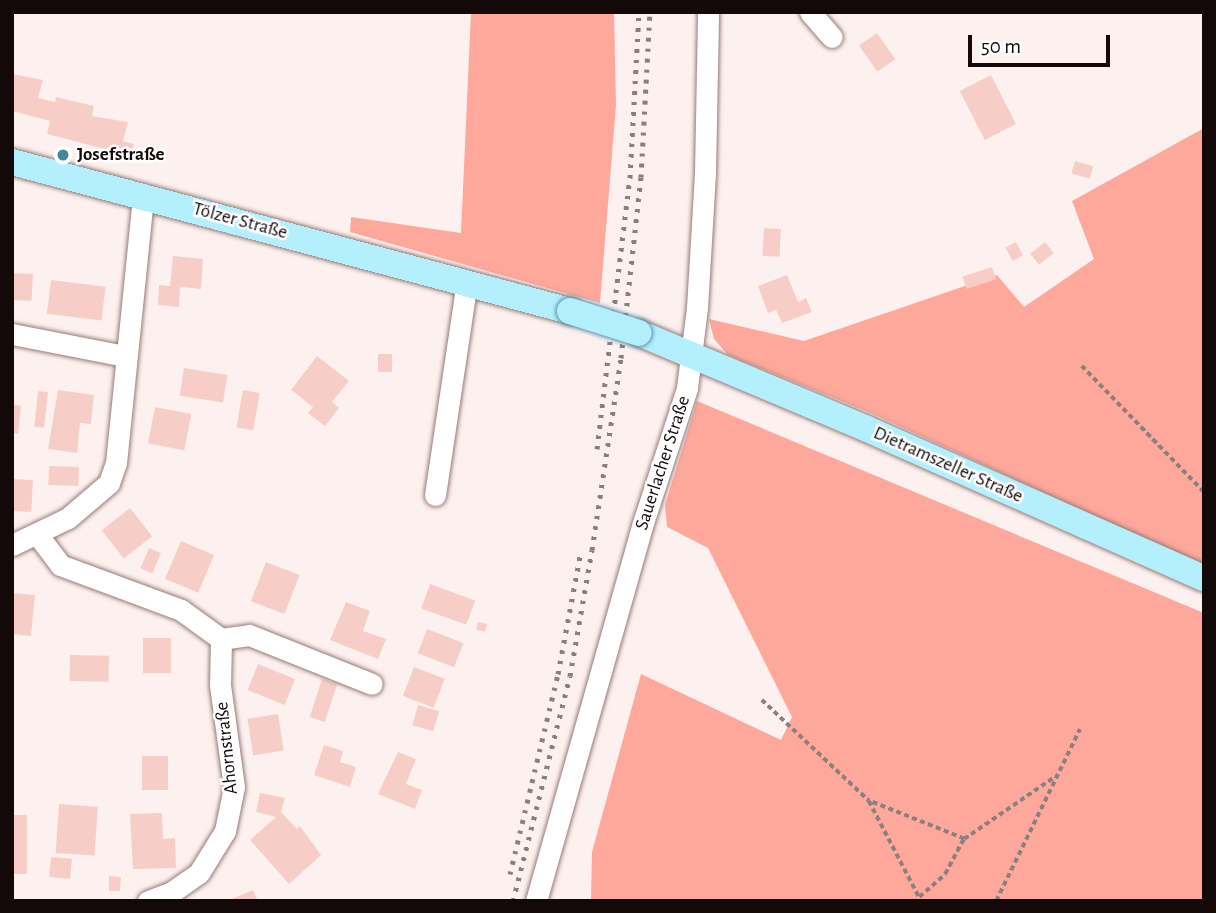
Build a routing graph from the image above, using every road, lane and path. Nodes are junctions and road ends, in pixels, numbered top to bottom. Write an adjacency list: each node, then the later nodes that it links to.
1 (708, 12): 8 (street, Sauerlacher Straße)
2 (810, 12): 3 (street)
3 (832, 37)
4 (12, 162): 5 (main road, Tölzer Straße)
5 (143, 195): 6 (main road, Tölzer Straße); 9 (street)
6 (467, 282): 8 (main road, Tölzer Straße, bridge); 12 (street)
7 (12, 334): 9 (street)
8 (691, 354): 15 (main road, Dietramszeller Straße); 24 (street, Sauerlacher Straße)
9 (125, 356): 13 (street)
10 (1082, 366): 11 (path)
11 (1204, 492)
12 (435, 495)
13 (37, 534): 14 (street); 16 (street)
14 (12, 545)
15 (1204, 578)
16 (221, 639): 17 (street); 23 (street, Ahornstraße)
17 (372, 684)
18 (762, 700): 21 (path)
19 (1080, 729): 20 (path)
20 (1058, 775): 22 (path); 25 (path)
21 (869, 801): 22 (path); 22 (path)
22 (964, 839)
23 (148, 901)
24 (536, 901)
25 (996, 901)

